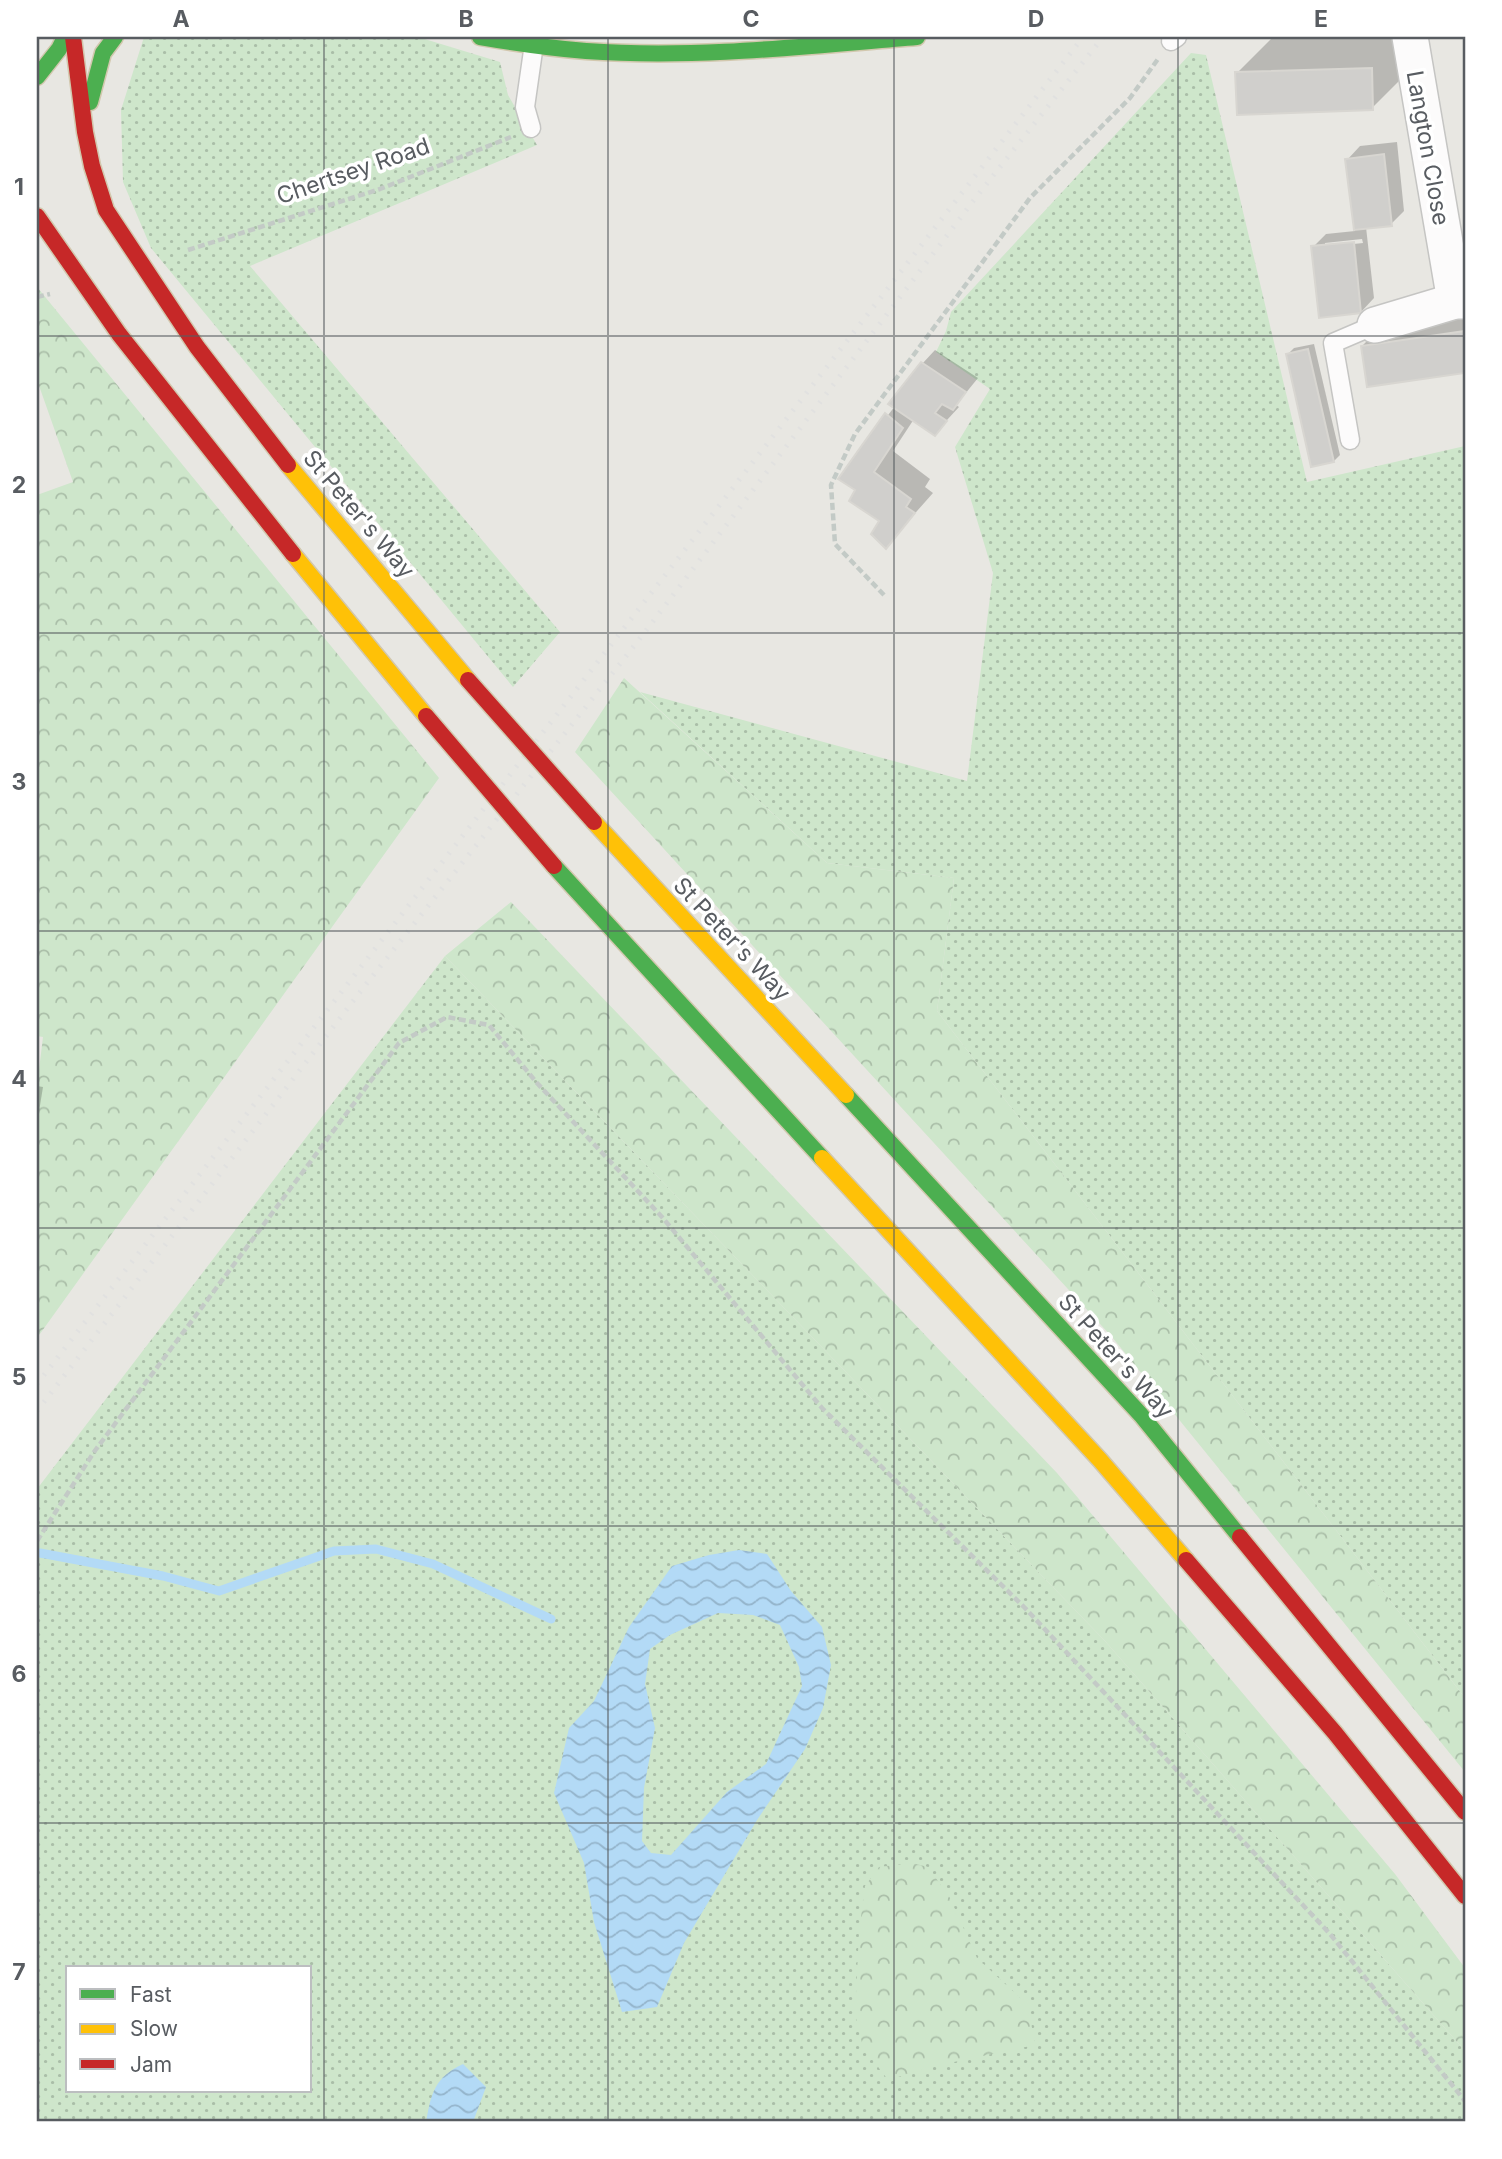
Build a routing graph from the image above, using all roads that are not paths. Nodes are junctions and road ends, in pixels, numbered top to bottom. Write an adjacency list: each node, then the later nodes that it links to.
1 (65, 37): 9 (main road)
2 (74, 37): 11 (main road, St Peter's Way)
3 (115, 37): 11 (main road)
4 (480, 37): 7 (main road)
5 (917, 37): 8 (main road)
6 (1410, 37): 13 (street, Langton Close)
7 (534, 41): 8 (main road); 10 (lane)
8 (623, 44)
9 (37, 77)
10 (531, 128)
11 (85, 132): 19 (main road, St Peter's Way, bridge)
12 (37, 216): 17 (main road)
13 (1453, 224): 15 (street, Langton Close)
14 (47, 260): 17 (main road)
15 (1460, 301): 16 (street, Langton Close)
16 (1375, 325): 18 (lane)
17 (119, 334): 20 (main road, bridge)
18 (1350, 440)
19 (1465, 1812)
20 (1465, 1896)

